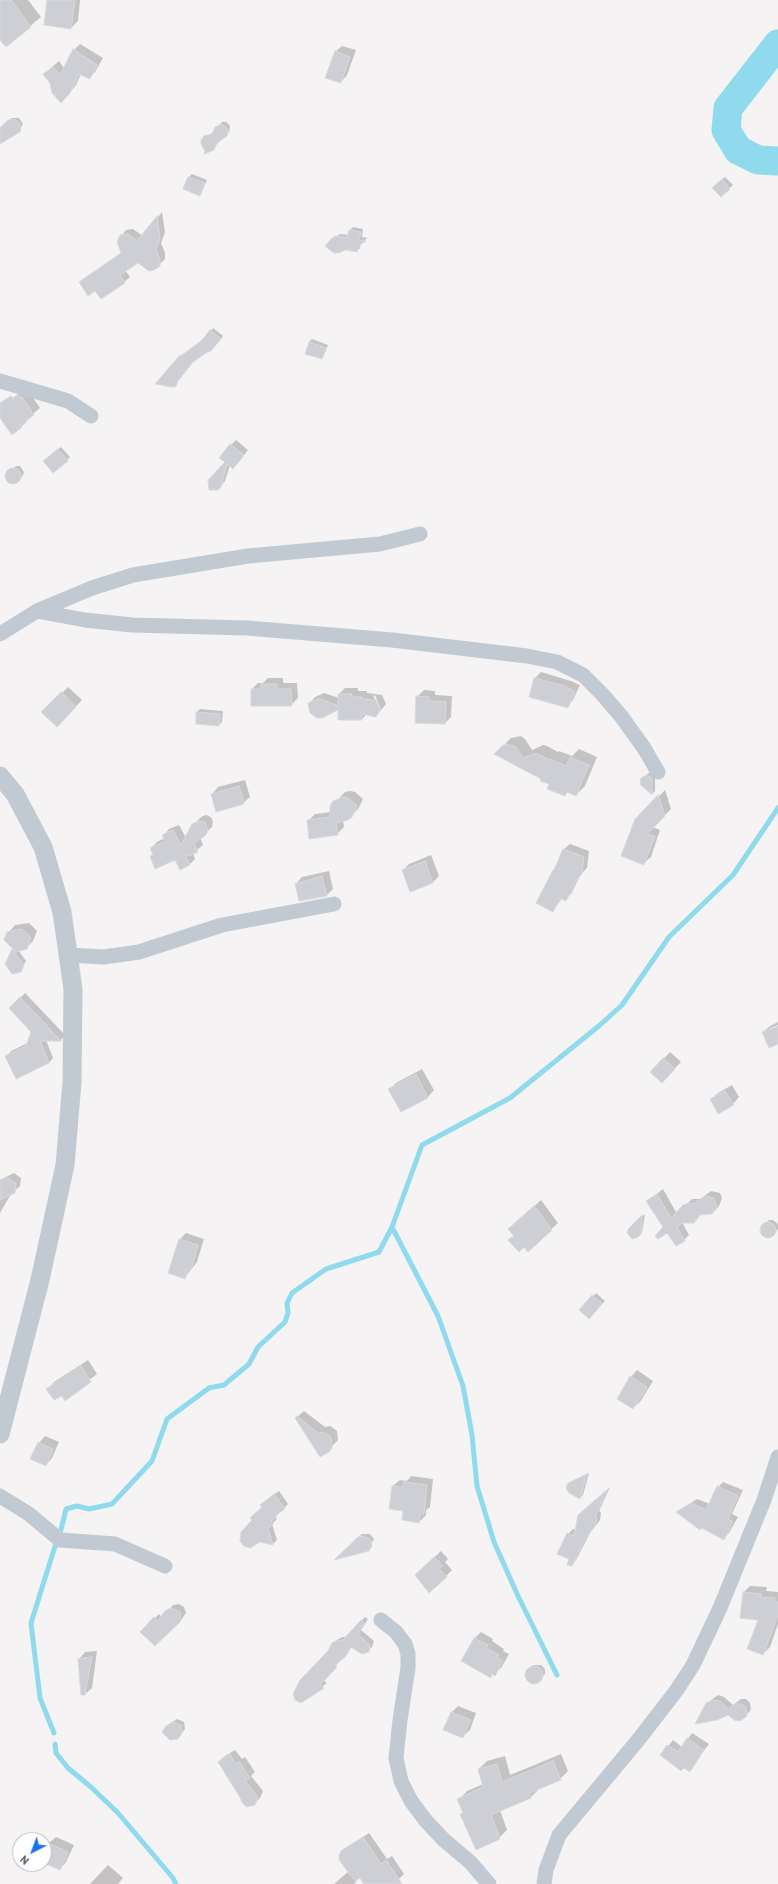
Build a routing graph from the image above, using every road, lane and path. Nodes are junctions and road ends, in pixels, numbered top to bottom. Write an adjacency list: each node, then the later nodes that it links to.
1 (0, 380): 2 (street)
2 (91, 416)
3 (420, 534): 4 (street)
4 (37, 611): 5 (street); 6 (street)
5 (0, 634)
6 (658, 772)
7 (0, 776): 9 (street)
8 (334, 904): 9 (street)
9 (68, 955): 10 (street)
10 (0, 1434)
11 (778, 1457): 16 (street)
12 (0, 1496): 13 (street)
13 (165, 1566)
14 (381, 1620): 15 (street)
15 (489, 1884)
16 (544, 1884)

